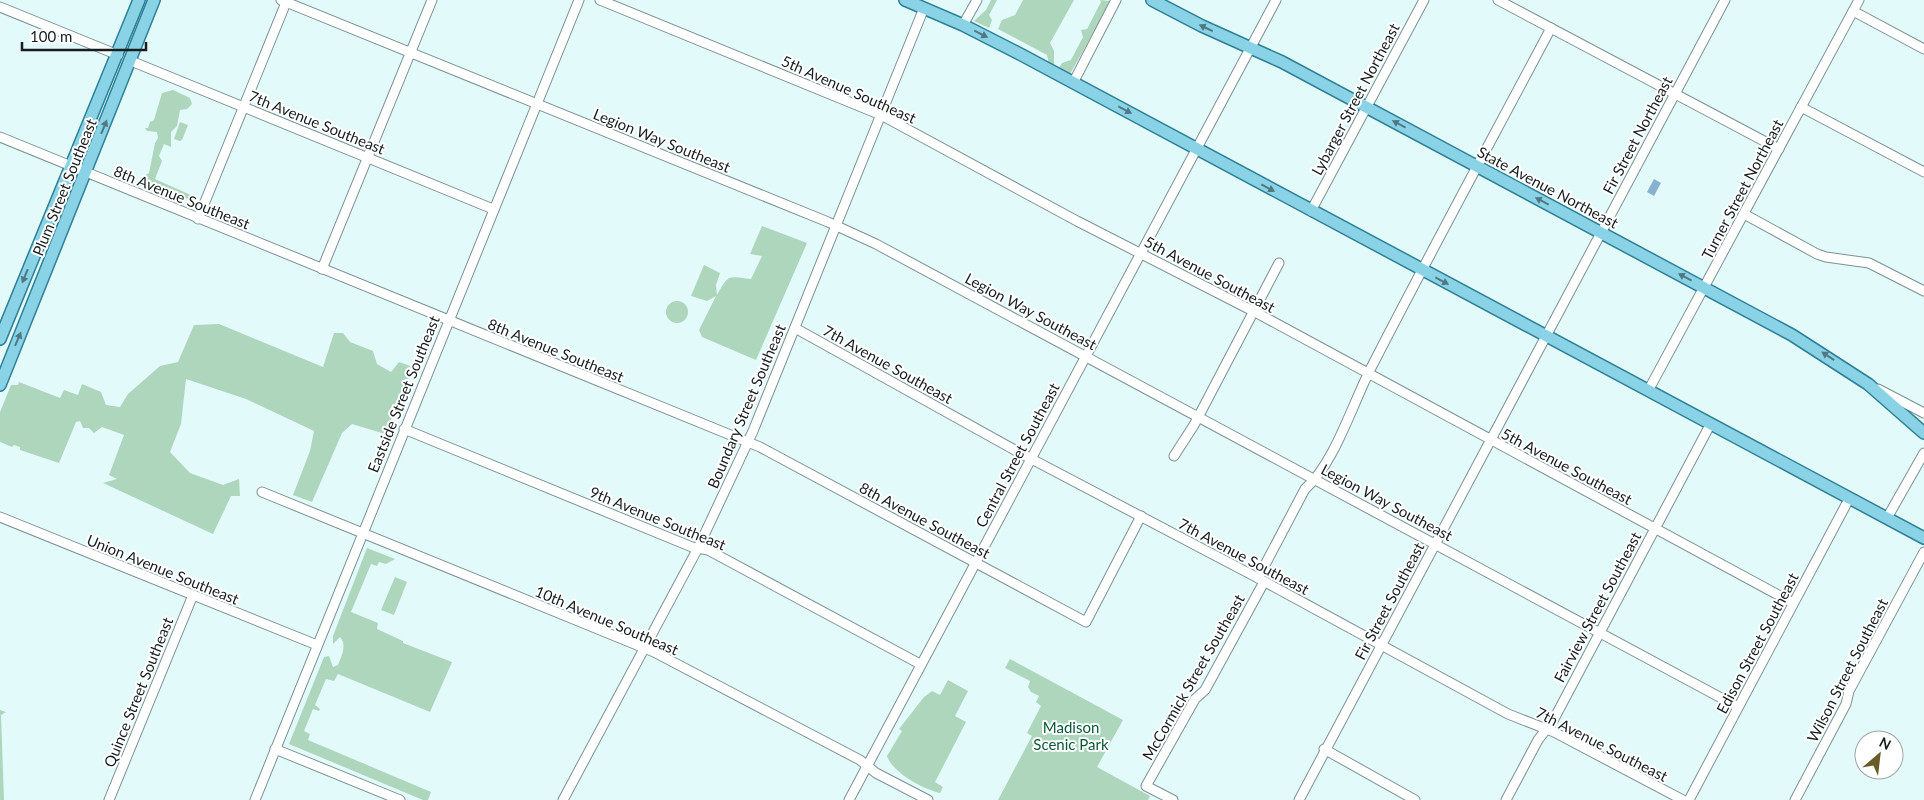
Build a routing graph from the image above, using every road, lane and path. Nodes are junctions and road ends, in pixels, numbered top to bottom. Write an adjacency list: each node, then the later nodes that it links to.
1 (140, 0): 24 (main road, Plum Street Southeast)
2 (154, 0): 25 (main road, Plum Street Southeast)
3 (432, 0): 23 (street)
4 (579, 0): 28 (street, Eastside Street Southeast)
5 (600, 0): 32 (street, 5th Avenue Southeast)
6 (905, 0): 17 (main road)
7 (977, 0): 19 (street)
8 (1116, 0): 26 (street)
9 (1152, 0): 21 (main road, State Avenue Northeast, one-way to 9)
10 (1276, 0): 21 (street, Central Street Southeast)
11 (1424, 0): 30 (street, Lybarger Street Northeast)
12 (1498, 0): 20 (street)
13 (1859, 0): 18 (street, Turner Street Northeast)
14 (284, 1): 23 (street, Legion Way Southeast); 29 (street)
15 (1721, 1): 27 (street, Fir Street Northeast)
16 (0, 7): 24 (street)
17 (924, 8): 19 (main road); 32 (street, Boundary Street Southeast)
18 (1853, 11): 22 (street); 31 (street, Turner Street Northeast)
19 (963, 25): 26 (main road, one-way to 26)
20 (1551, 28): 27 (street); 37 (street, McCormick Street Southeast)
21 (1251, 47): 30 (main road, State Avenue Northeast); 35 (street, Central Street Southeast)
22 (1924, 49)
23 (410, 52): 28 (street, Legion Way Southeast); 36 (street)
24 (118, 55): 38 (main road, Plum Street Southeast)
25 (131, 61): 29 (street, 7th Avenue Southeast); 40 (main road, Plum Street Southeast, one-way to 25)
26 (1073, 83): 35 (main road, one-way to 35)
27 (1675, 94): 34 (street); 46 (street, Fir Street Northeast)
28 (536, 104): 41 (street, Eastside Street Southeast); 45 (street, Legion Way Southeast)
29 (244, 107): 36 (street, 7th Avenue Southeast); 44 (street)
30 (1366, 107): 37 (main road, State Avenue Northeast, one-way to 30); 42 (street, Lybarger Street Northeast)
31 (1801, 107): 34 (street, Turner Street Northeast); 39 (street)
32 (881, 115): 45 (street, Boundary Street Southeast); 47 (street, 5th Avenue Southeast)
33 (0, 137): 38 (street, 8th Avenue Southeast)
34 (1779, 149): 43 (street, Turner Street Northeast)
35 (1198, 150): 42 (main road, one-way to 42); 47 (street, Central Street Southeast)
36 (368, 158): 41 (street, 7th Avenue Southeast); 49 (street)
37 (1478, 166): 46 (main road, State Avenue Northeast, one-way to 37); 50 (street, McCormick Street Southeast)
38 (71, 167): 40 (street, 8th Avenue Southeast); 57 (main road, Plum Street Southeast, one-way to 57)
39 (1924, 172)
40 (86, 173): 44 (street, 8th Avenue Southeast); 60 (main road, Plum Street Southeast, one-way to 40)
41 (493, 209): 54 (street, Eastside Street Southeast)
42 (1311, 211): 50 (main road)
43 (1744, 214): 51 (street, Turner Street Northeast); 52 (street)
44 (198, 219): 49 (street, 8th Avenue Southeast)
45 (837, 226): 55 (street, Boundary Street Southeast); 58 (street, Legion Way Southeast)
46 (1601, 232): 51 (main road, State Avenue Northeast, one-way to 46); 56 (street, Fir Street Northeast)
47 (1141, 253): 53 (street, 5th Avenue Southeast); 58 (street, Central Street Southeast)
48 (1279, 263): 53 (street)
49 (322, 268): 54 (street, 8th Avenue Southeast)
50 (1423, 271): 56 (main road, one-way to 56); 59 (street, McCormick Street Southeast)
51 (1704, 288): 61 (main road, State Avenue Northeast, one-way to 51); 62 (street, Turner Street Northeast)
52 (1924, 291)
53 (1255, 312): 59 (street, 5th Avenue Southeast); 64 (street)
54 (448, 322): 66 (street, Eastside Street Southeast); 69 (street, 8th Avenue Southeast)
55 (795, 328): 69 (street, Boundary Street Southeast); 72 (street, 7th Avenue Southeast)
56 (1546, 336): 62 (main road); 68 (street, Fir Street Southeast)
57 (0, 339)
58 (1086, 356): 64 (street, Legion Way Southeast); 72 (street, Central Street Southeast)
59 (1368, 374): 68 (street, 5th Avenue Southeast); 73 (street, McCormick Street Southeast)
60 (0, 384)
61 (1868, 384): 63 (street, State Avenue Northeast); 67 (main road)
62 (1648, 391): 65 (main road)
63 (1924, 413)
64 (1198, 417): 71 (street); 73 (street, Legion Way Southeast)
65 (1710, 425): 75 (main road); 81 (street, Fairview Street Southeast)
66 (404, 429): 82 (street, Eastside Street Southeast); 85 (street, 9th Avenue Southeast)
67 (1924, 433)
68 (1491, 440): 81 (street, 5th Avenue Southeast); 84 (street, Fir Street Southeast)
69 (748, 442): 85 (street, Boundary Street Southeast); 87 (street, 8th Avenue Southeast)
70 (1924, 453): 78 (street)
71 (1174, 456)
72 (1031, 457): 76 (street, 7th Avenue Southeast); 87 (street, Central Street Southeast)
73 (1315, 480): 84 (street, Legion Way Southeast); 88 (street, McCormick Street Southeast)
74 (262, 492): 82 (street, 10th Avenue Southeast)
75 (1849, 499): 78 (main road); 90 (street, Edison Street Southeast)
76 (1142, 516): 87 (street, 8th Avenue Southeast); 88 (street, 7th Avenue Southeast)
77 (0, 517): 79 (street, Union Avenue Southeast)
78 (1887, 518): 83 (main road)
79 (10, 521): 80 (street); 89 (street, Union Avenue Southeast)
80 (0, 523)
81 (1654, 528): 90 (street, 5th Avenue Southeast); 91 (street, Fairview Street Southeast)
82 (362, 533): 92 (street, Eastside Street Southeast); 94 (street, 10th Avenue Southeast)
83 (1924, 538)
84 (1436, 543): 91 (street, Legion Way Southeast); 93 (street, Fir Street Southeast)
85 (698, 548): 94 (street, Boundary Street Southeast); 95 (street, 9th Avenue Southeast)
86 (1924, 552): 113 (street, Wilson Street Southeast)
87 (975, 562): 95 (street, Central Street Southeast)
88 (1261, 580): 93 (street, 7th Avenue Southeast); 107 (street, McCormick Street Southeast)
89 (193, 595): 92 (street, Union Avenue Southeast); 101 (street, Quince Street Southeast)
90 (1793, 603): 96 (street, Edison Street Southeast)
91 (1600, 632): 96 (street, Legion Way Southeast); 97 (street, Fairview Street Southeast)
92 (317, 645): 98 (street, Eastside Street Southeast)
93 (1380, 645): 97 (street, 7th Avenue Southeast); 99 (street, Fir Street Southeast)
94 (644, 648): 100 (street, 10th Avenue Southeast); 104 (street, Boundary Street Southeast)
95 (920, 664): 100 (street, Central Street Southeast)
96 (1738, 707): 112 (street, Edison Street Southeast)
97 (1546, 729): 110 (street, Fairview Street Southeast); 111 (street, 7th Avenue Southeast)
98 (275, 749): 102 (street, Eastside Street Southeast); 103 (street)
99 (1324, 749): 108 (street, Fir Street Southeast); 109 (street)
100 (867, 765): 105 (street, Central Street Southeast); 106 (street, 10th Avenue Southeast)
101 (108, 800)
102 (255, 800)
103 (400, 800)
104 (563, 800)
105 (849, 800)
106 (928, 800)
107 (1173, 800)
108 (1299, 800)
109 (1414, 800)
110 (1506, 800)
111 (1683, 800)
112 (1689, 800)
113 (1795, 800)

